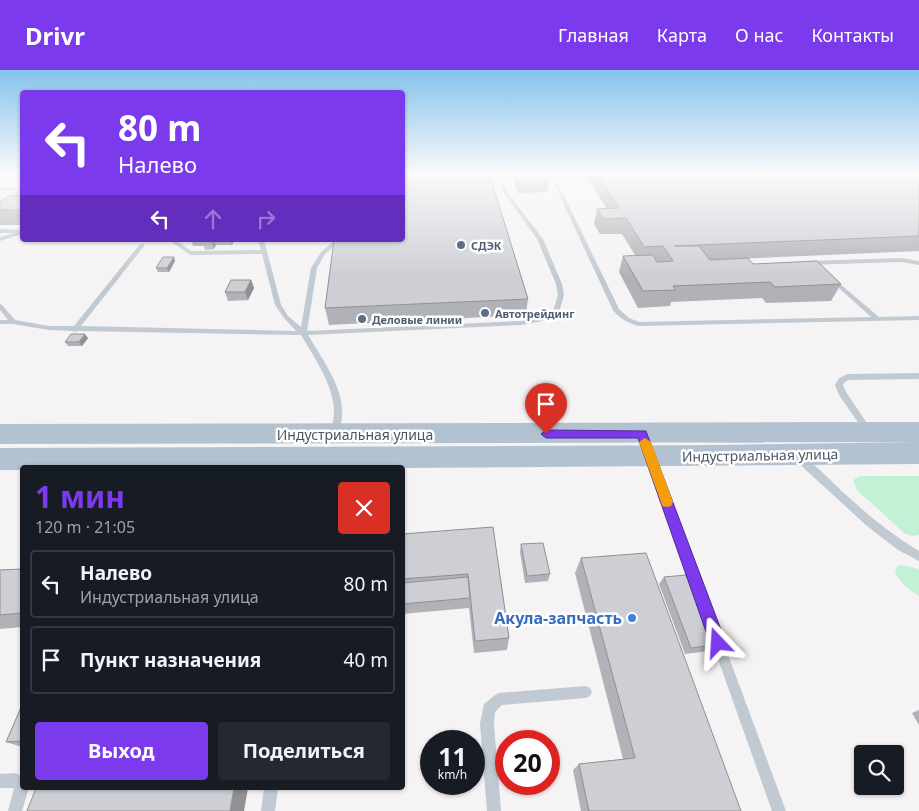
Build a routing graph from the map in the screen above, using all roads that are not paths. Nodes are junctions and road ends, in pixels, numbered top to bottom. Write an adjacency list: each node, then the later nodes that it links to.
1 (516, 208): 23 (lane)
2 (567, 208): 19 (lane)
3 (0, 231): 4 (lane)
4 (20, 232)
5 (20, 233): 6 (lane)
6 (0, 239)
7 (175, 242): 11 (lane)
8 (261, 242): 11 (lane)
9 (337, 242): 23 (lane)
10 (142, 244): 22 (lane)
11 (263, 252): 23 (lane)
12 (814, 263): 13 (lane); 14 (lane); 15 (lane)
13 (919, 263)
14 (795, 264)
15 (822, 269)
16 (828, 275): 19 (lane)
17 (0, 306): 21 (lane)
18 (919, 318): 19 (lane)
19 (877, 319)
20 (0, 322): 21 (lane)
21 (13, 322): 22 (lane)
22 (75, 330): 23 (lane)
23 (304, 333): 28 (lane)
24 (919, 376): 25 (lane)
25 (870, 432): 26 (main road, Индустриальная улица); 29 (main road, Индустриальная улица)
26 (919, 432)
27 (0, 434): 28 (main road, Индустриальная улица)
28 (335, 434): 29 (main road, Индустриальная улица)
29 (646, 445): 31 (main road, Индустриальная улица); 33 (main road, Индустриальная улица); 44 (lane)
30 (919, 453): 31 (main road, Индустриальная улица)
31 (794, 455): 35 (lane)
32 (0, 459): 34 (main road, Индустриальная улица)
33 (368, 462): 34 (main road, Индустриальная улица)
34 (320, 463)
35 (919, 556)
36 (586, 692): 43 (lane)
37 (0, 781): 38 (lane)
38 (20, 784)
39 (21, 790): 41 (lane)
40 (271, 790): 42 (lane)
41 (14, 811)
42 (268, 811)
43 (494, 811)
44 (779, 811)

